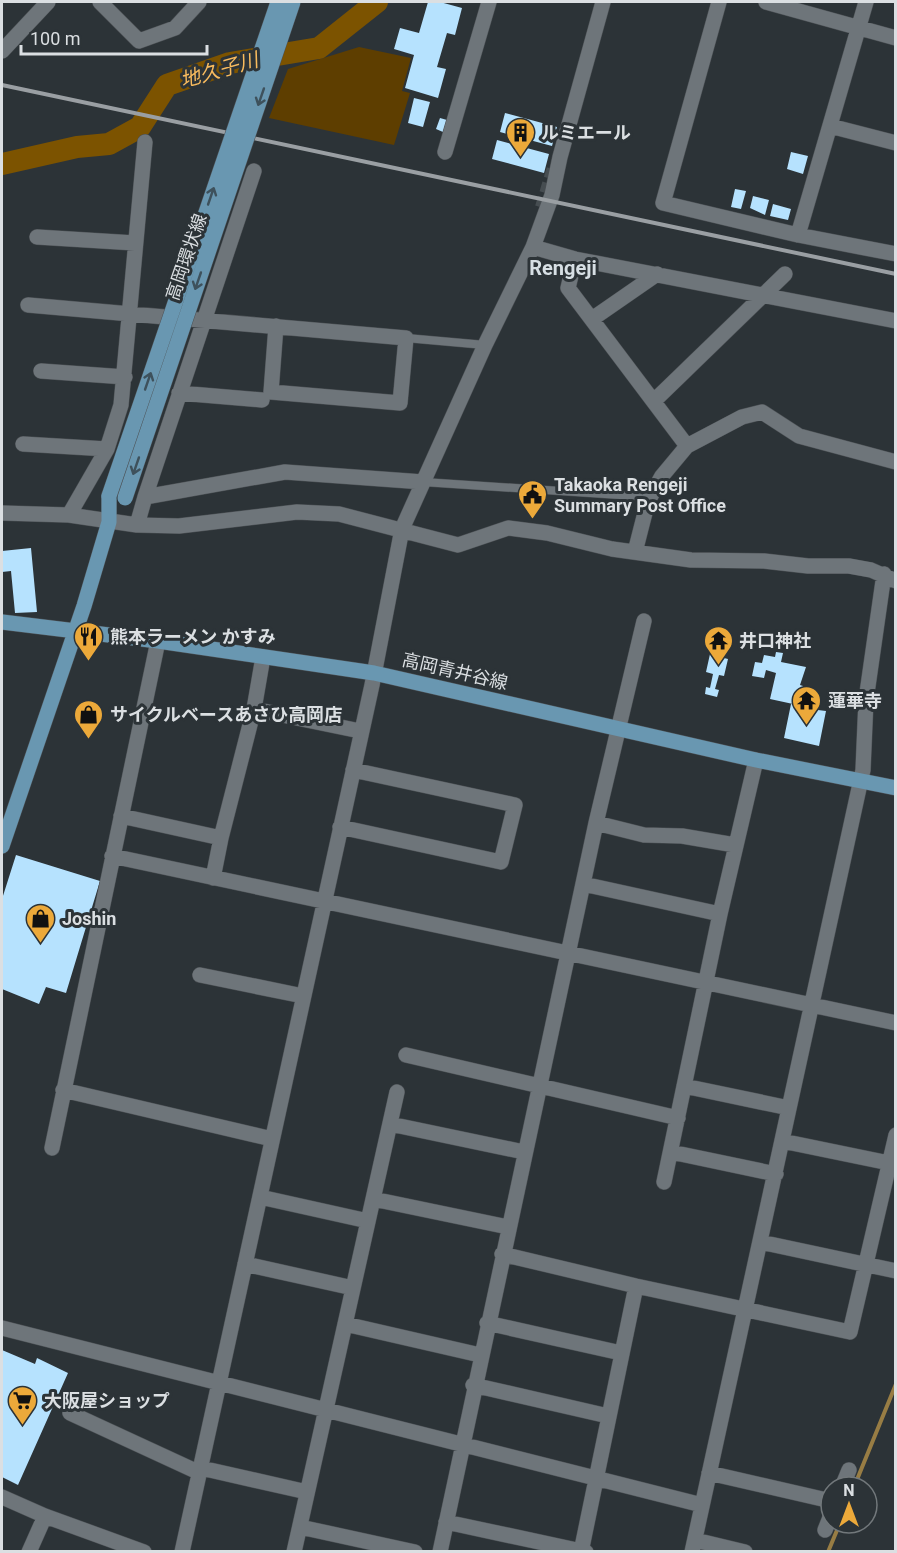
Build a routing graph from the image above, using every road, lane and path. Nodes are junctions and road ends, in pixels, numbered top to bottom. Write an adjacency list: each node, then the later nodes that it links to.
1 (48, 2): 13 (street)
2 (99, 2): 3 (street)
3 (199, 2)
4 (278, 2): 50 (main road, 高岡環状線, one-way to 4, bridge)
5 (293, 2): 50 (main road, 高岡環状線, one-way to 50, bridge)
6 (489, 2): 17 (street)
7 (603, 2): 22 (street)
8 (719, 2): 19 (street)
9 (766, 2): 11 (street)
10 (866, 2): 11 (street)
11 (858, 28): 12 (street); 14 (street)
12 (896, 38)
13 (2, 51)
14 (830, 126): 16 (street); 19 (street)
15 (145, 142): 21 (street)
16 (896, 143)
17 (445, 152)
18 (254, 171): 31 (street)
19 (798, 235): 23 (street)
20 (37, 237): 21 (street)
21 (135, 243): 29 (street)
22 (533, 247): 24 (street); 35 (street)
23 (896, 254)
24 (575, 259): 25 (street); 30 (street)
25 (657, 274): 27 (street); 30 (street)
26 (785, 274): 27 (street)
27 (766, 294): 32 (street); 40 (street)
28 (28, 305): 29 (street)
29 (130, 314): 31 (street); 37 (street)
30 (592, 319): 40 (street)
31 (204, 320): 33 (street); 38 (street)
32 (896, 321)
33 (276, 326): 34 (street); 34 (street)
34 (406, 338): 35 (lane)
35 (485, 345): 45 (street)
36 (41, 371): 37 (street)
37 (125, 377): 43 (street)
38 (179, 393): 39 (street); 46 (street)
39 (262, 400)
40 (654, 401): 42 (street)
41 (23, 444): 43 (street)
42 (687, 446): 44 (street); 47 (street)
43 (107, 449): 49 (street)
44 (896, 462)
45 (423, 482): 46 (street); 47 (lane); 52 (street)
46 (145, 497): 51 (street)
47 (648, 501): 53 (street)
48 (2, 513): 49 (street)
49 (69, 515): 50 (street)
50 (109, 522): 51 (street); 57 (main road, 高岡環状線)
51 (137, 525): 52 (street)
52 (402, 529): 53 (street); 60 (street)
53 (635, 552): 54 (street)
54 (890, 577): 66 (street)
55 (644, 621): 62 (street)
56 (2, 622): 57 (main road, 高岡青井谷線)
57 (75, 633): 58 (main road, 高岡青井谷線); 73 (main road, 高岡環状線)
58 (158, 641): 59 (main road, 高岡青井谷線); 68 (street)
59 (263, 657): 60 (main road, 高岡青井谷線); 61 (street)
60 (374, 673): 62 (main road, 高岡青井谷線); 63 (street)
61 (254, 709): 63 (street); 71 (street)
62 (617, 728): 64 (main road, 高岡青井谷線); 69 (street)
63 (360, 731): 65 (street)
64 (756, 759): 66 (main road, 高岡青井谷線); 72 (street)
65 (352, 770): 70 (street); 70 (street)
66 (861, 781): 67 (main road, 高岡青井谷線); 83 (street)
67 (896, 788)
68 (120, 816): 71 (street); 74 (street)
69 (596, 823): 72 (street); 76 (street)
70 (340, 827): 77 (street)
71 (221, 837): 75 (street)
72 (735, 845): 78 (street)
73 (2, 846)
74 (112, 856): 75 (street); 88 (street)
75 (213, 878): 77 (street)
76 (583, 884): 78 (street); 79 (street)
77 (324, 902): 79 (street); 82 (street)
78 (720, 914): 81 (street)
79 (567, 954): 81 (street); 86 (street)
80 (200, 975): 82 (street)
81 (706, 983): 83 (street); 87 (street)
82 (303, 996): 94 (street)
83 (812, 1005): 84 (street); 90 (street)
84 (896, 1023)
85 (406, 1055): 86 (street)
86 (539, 1084): 91 (street); 97 (street)
87 (684, 1086): 90 (street); 91 (street)
88 (63, 1090): 94 (street); 96 (street)
89 (397, 1092): 92 (street)
90 (789, 1108): 95 (street)
91 (678, 1118): 98 (street)
92 (390, 1124): 97 (street); 103 (street)
93 (896, 1135): 99 (street)
94 (272, 1139): 102 (street)
95 (782, 1141): 99 (street); 100 (street)
96 (52, 1148)
97 (524, 1152): 105 (street)
98 (671, 1152): 100 (street); 101 (street)
99 (889, 1163): 109 (street)
100 (776, 1174): 106 (street)
101 (664, 1182)
102 (260, 1197): 104 (street); 108 (street)
103 (373, 1200): 104 (street); 105 (street)
104 (369, 1221): 112 (street)
105 (508, 1227): 107 (street)
106 (760, 1242): 109 (street); 113 (street)
107 (502, 1254): 111 (street); 114 (street)
108 (245, 1264): 112 (street); 119 (street)
109 (867, 1266): 110 (street); 113 (street)
110 (896, 1271)
111 (636, 1286): 113 (street); 117 (street)
112 (353, 1288): 115 (street)
113 (745, 1310): 127 (street)
114 (487, 1323): 117 (street); 118 (street)
115 (345, 1324): 118 (street); 121 (street)
116 (2, 1328): 119 (street)
117 (621, 1353): 123 (street)
118 (480, 1355): 120 (street)
119 (220, 1384): 121 (street); 125 (street)
120 (473, 1385): 123 (street); 124 (street)
121 (326, 1410): 124 (street); 130 (street)
122 (69, 1413): 125 (street)
123 (608, 1416): 129 (street)
124 (462, 1446): 129 (street); 135 (street)
125 (200, 1470): 130 (street); 140 (street)
126 (849, 1470): 128 (street)
127 (709, 1473): 132 (street); 133 (street)
128 (847, 1475)
129 (596, 1479): 133 (street); 144 (street)
130 (307, 1492): 136 (street)
131 (2, 1497): 134 (street)
132 (819, 1498)
133 (702, 1505): 137 (street)
134 (45, 1516): 138 (street); 139 (street)
135 (446, 1522): 143 (street); 144 (street)
136 (300, 1527): 141 (street); 142 (street)
137 (694, 1546): 145 (street)
138 (29, 1551)
139 (144, 1551)
140 (182, 1551)
141 (294, 1551)
142 (415, 1551)
143 (440, 1551)
144 (583, 1551)
145 (745, 1551)

